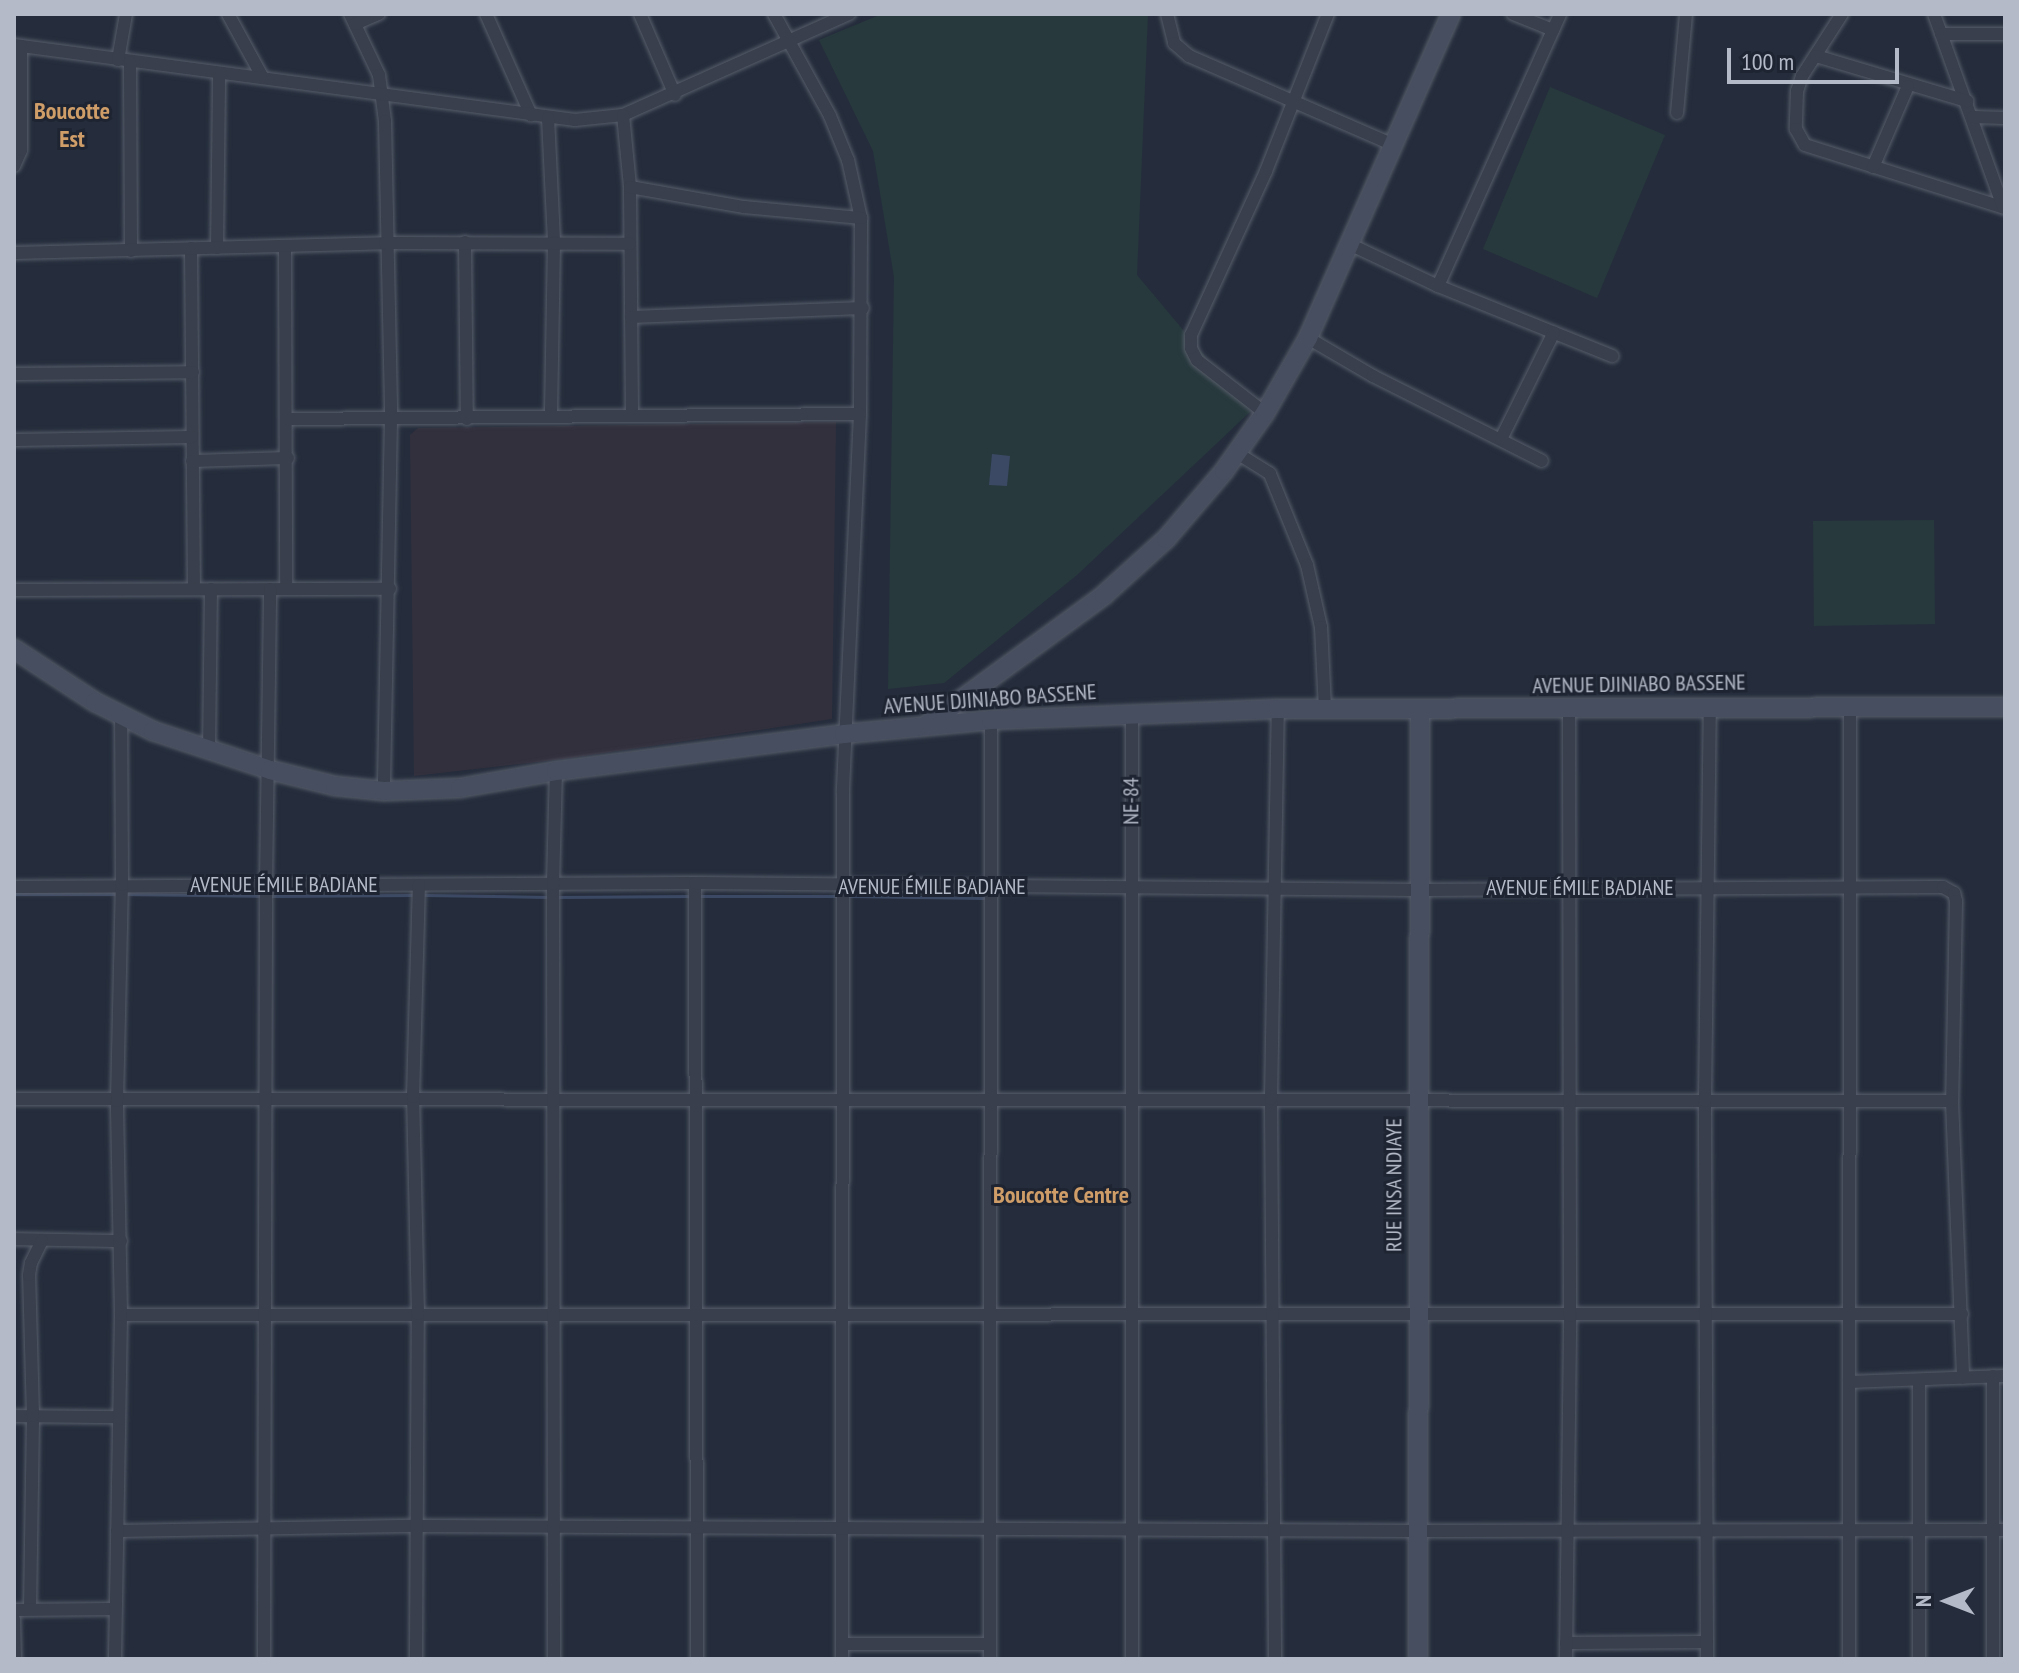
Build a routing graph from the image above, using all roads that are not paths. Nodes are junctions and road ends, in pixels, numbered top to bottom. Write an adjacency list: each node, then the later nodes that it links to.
1 (126, 14): 23 (street)
2 (228, 14): 25 (street)
3 (379, 14): 16 (street)
4 (486, 14): 32 (street)
5 (640, 14): 28 (street)
6 (774, 14): 20 (street)
7 (849, 14): 20 (street)
8 (1167, 14): 30 (street)
9 (1328, 14): 30 (street)
10 (1451, 14): 37 (main road)
11 (1513, 14): 17 (street)
12 (1560, 14): 17 (street)
13 (1686, 14): 31 (street)
14 (1842, 14): 22 (street)
15 (1934, 14): 18 (street)
16 (352, 19): 27 (street)
17 (1553, 30): 53 (street)
18 (1941, 34): 19 (street); 29 (street)
19 (2005, 34)
20 (787, 43): 28 (street); 42 (street)
21 (18, 46): 23 (street); 38 (street)
22 (1816, 56): 26 (street); 39 (street)
23 (124, 61): 24 (street); 51 (street)
24 (219, 73): 25 (street); 50 (street)
25 (263, 78): 27 (street)
26 (1908, 86): 29 (street); 39 (street)
27 (383, 95): 32 (street); 45 (street)
28 (675, 95): 33 (street)
29 (1967, 101): 34 (street)
30 (1293, 103): 37 (street); 61 (street)
31 (1677, 113)
32 (531, 115): 35 (street)
33 (623, 115): 35 (street); 40 (street)
34 (1973, 117): 36 (street); 41 (street)
35 (548, 118): 44 (street)
36 (2005, 118)
37 (1391, 144): 47 (main road)
38 (14, 166)
39 (1873, 167): 41 (street)
40 (630, 187): 42 (street); 46 (street)
41 (2004, 207)
42 (861, 218): 54 (street)
43 (465, 242): 44 (street); 45 (street); 67 (street)
44 (554, 242): 46 (street); 64 (street)
45 (385, 243): 48 (street); 65 (street)
46 (630, 244): 55 (street)
47 (1349, 244): 53 (street); 57 (main road)
48 (285, 246): 50 (street); 66 (street)
49 (191, 248): 50 (street); 51 (street); 59 (street)
50 (217, 248)
51 (131, 251): 52 (street)
52 (14, 253)
53 (1438, 286): 56 (street)
54 (863, 308): 55 (street); 62 (street)
55 (631, 317): 63 (street)
56 (1554, 332): 58 (street); 69 (street)
57 (1308, 338): 61 (main road); 69 (street)
58 (1612, 356)
59 (193, 372): 60 (street); 68 (street)
60 (14, 374)
61 (1265, 413): 71 (main road)
62 (860, 414): 63 (street); 93 (street)
63 (632, 416): 64 (street)
64 (551, 417): 67 (street)
65 (391, 418): 66 (street); 67 (street); 79 (street)
66 (287, 419): 72 (street)
67 (467, 419)
68 (192, 437): 70 (street); 73 (street)
69 (1501, 439): 74 (street)
70 (14, 440)
71 (1237, 453): 86 (street); 92 (main road)
72 (288, 458): 73 (street); 78 (street)
73 (192, 461): 75 (street)
74 (1542, 461)
75 (194, 589): 76 (street); 80 (street)
76 (211, 589): 77 (street); 94 (street)
77 (270, 589): 78 (street); 95 (street)
78 (286, 589): 79 (street)
79 (390, 589): 97 (street)
80 (14, 590)
81 (14, 649): 90 (main road, AVENUE DJINIABO BASSENE)
82 (1850, 706): 83 (main road, AVENUE DJINIABO BASSENE); 84 (main road, AVENUE DJINIABO BASSENE); 110 (street)
83 (2005, 707)
84 (1710, 708): 87 (main road, AVENUE DJINIABO BASSENE); 108 (street)
85 (1278, 709): 86 (main road, AVENUE DJINIABO BASSENE); 89 (main road, AVENUE DJINIABO BASSENE); 109 (street)
86 (1325, 709): 88 (main road, AVENUE DJINIABO BASSENE)
87 (1569, 709): 88 (main road, AVENUE DJINIABO BASSENE); 107 (street)
88 (1420, 710): 111 (main road, RUE INSA NDIAYE)
89 (1132, 714): 91 (main road, AVENUE DJINIABO BASSENE); 106 (street, NE-84)
90 (121, 717): 94 (main road, AVENUE DJINIABO BASSENE); 100 (street)
91 (991, 720): 92 (main road, AVENUE DJINIABO BASSENE); 105 (street)
92 (928, 724): 93 (main road, AVENUE DJINIABO BASSENE)
93 (844, 734): 96 (main road, AVENUE DJINIABO BASSENE); 104 (street)
94 (209, 751): 95 (main road, AVENUE DJINIABO BASSENE)
95 (270, 770): 97 (main road, AVENUE DJINIABO BASSENE); 102 (street)
96 (556, 771): 97 (main road, AVENUE DJINIABO BASSENE); 99 (street)
97 (384, 791)
98 (695, 883): 99 (street, AVENUE ÉMILE BADIANE); 104 (street, AVENUE ÉMILE BADIANE); 119 (street)
99 (553, 884): 101 (street, AVENUE ÉMILE BADIANE); 118 (street)
100 (122, 885): 102 (street, AVENUE ÉMILE BADIANE); 103 (street, AVENUE ÉMILE BADIANE); 123 (street)
101 (419, 885): 102 (street, AVENUE ÉMILE BADIANE); 112 (street)
102 (266, 886): 115 (street)
103 (14, 887)
104 (843, 887): 105 (street, AVENUE ÉMILE BADIANE); 120 (street)
105 (993, 888): 106 (street, AVENUE ÉMILE BADIANE); 121 (street)
106 (1131, 888): 109 (street, AVENUE ÉMILE BADIANE); 122 (street, NE-84)
107 (1570, 888): 108 (street, AVENUE ÉMILE BADIANE); 111 (street, AVENUE ÉMILE BADIANE); 117 (street)
108 (1708, 888): 110 (street, AVENUE ÉMILE BADIANE); 124 (street)
109 (1273, 889): 111 (street, AVENUE ÉMILE BADIANE); 116 (street)
110 (1850, 889): 125 (street); 126 (street, AVENUE ÉMILE BADIANE)
111 (1419, 890): 113 (main road, RUE INSA NDIAYE)
112 (413, 1097): 115 (street); 118 (street); 135 (street)
113 (1418, 1098): 116 (street); 117 (street); 138 (main road, RUE INSA NDIAYE)
114 (14, 1099): 123 (street)
115 (265, 1099): 123 (street); 131 (street)
116 (1271, 1099): 122 (street); 134 (street)
117 (1568, 1099): 124 (street); 142 (street)
118 (554, 1100): 119 (street); 132 (street)
119 (694, 1100): 120 (street); 133 (street)
120 (840, 1100): 121 (street); 130 (street)
121 (991, 1100): 122 (street); 136 (street)
122 (1130, 1100): 137 (street, NE-84)
123 (117, 1101): 129 (street)
124 (1705, 1101): 125 (street); 143 (street)
125 (1847, 1101): 126 (street); 141 (street)
126 (1952, 1101): 139 (street)
127 (14, 1239): 128 (street)
128 (42, 1240): 129 (street); 149 (street)
129 (121, 1241): 140 (street)
130 (845, 1312): 133 (street); 136 (street); 159 (street)
131 (263, 1313): 135 (street); 140 (street); 153 (street)
132 (556, 1313): 133 (street); 135 (street); 154 (street)
133 (697, 1313): 155 (street)
134 (1271, 1313): 137 (street); 138 (street); 158 (street)
135 (418, 1314): 152 (street)
136 (993, 1314): 137 (street); 156 (street)
137 (1131, 1314): 157 (street, NE-84)
138 (1419, 1314): 142 (street); 163 (main road, RUE INSA NDIAYE)
139 (1962, 1314): 141 (street); 145 (street)
140 (121, 1315): 150 (street)
141 (1851, 1315): 143 (street); 147 (street)
142 (1570, 1316): 143 (street); 164 (street)
143 (1708, 1316): 165 (street)
144 (1999, 1376): 145 (street); 151 (street)
145 (1963, 1378): 146 (street)
146 (1919, 1381): 147 (street); 160 (street)
147 (1849, 1382): 166 (street)
148 (14, 1416): 149 (street)
149 (33, 1416): 150 (street); 168 (street)
150 (117, 1417): 162 (street)
151 (1998, 1452): 161 (street)
152 (417, 1526): 153 (street); 154 (street); 179 (street)
153 (266, 1527): 162 (street); 178 (street)
154 (556, 1527): 155 (street); 180 (street)
155 (696, 1528): 159 (street); 181 (street)
156 (991, 1529): 157 (street); 159 (street); 175 (street)
157 (1134, 1529): 158 (street); 184 (street, NE-84)
158 (1274, 1529): 163 (street); 185 (street)
159 (844, 1530): 174 (street)
160 (1918, 1530): 161 (street); 166 (street); 190 (street)
161 (1998, 1530): 167 (street)
162 (117, 1531): 169 (street)
163 (1418, 1531): 164 (street); 186 (main road, RUE INSA NDIAYE)
164 (1568, 1531): 165 (street); 173 (street)
165 (1708, 1531): 166 (street); 172 (street)
166 (1848, 1531): 189 (street)
167 (1999, 1601): 191 (street)
168 (30, 1609): 169 (street); 170 (street)
169 (115, 1609): 177 (street)
170 (14, 1610)
171 (14, 1619): 176 (street)
172 (1707, 1642): 173 (street); 188 (street)
173 (1566, 1643): 187 (street)
174 (842, 1644): 175 (street); 182 (street)
175 (990, 1644): 183 (street)
176 (15, 1659)
177 (115, 1659)
178 (264, 1659)
179 (416, 1659)
180 (554, 1659)
181 (697, 1659)
182 (842, 1659)
183 (990, 1659)
184 (1132, 1659)
185 (1275, 1659)
186 (1418, 1659)
187 (1566, 1659)
188 (1707, 1659)
189 (1849, 1659)
190 (1919, 1659)
191 (1993, 1659)

